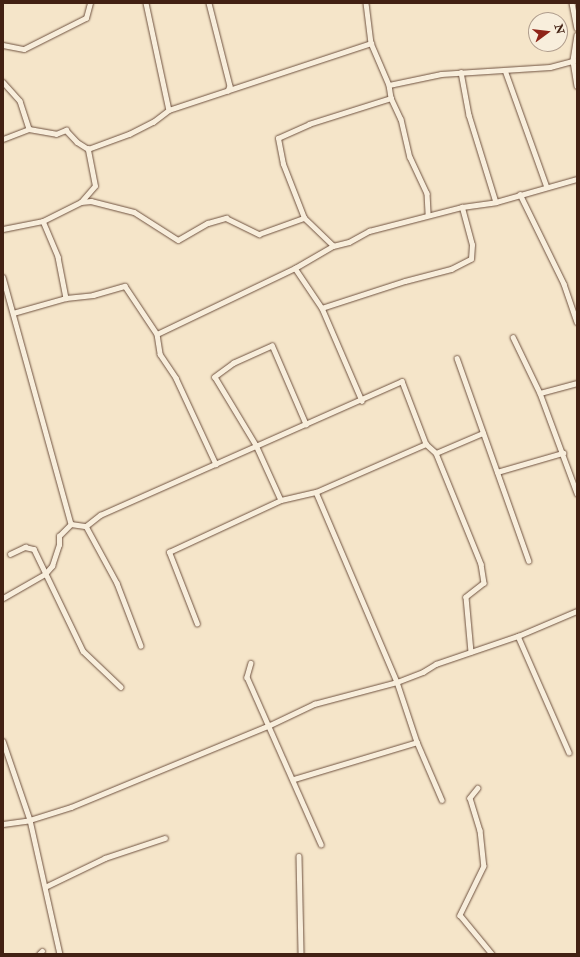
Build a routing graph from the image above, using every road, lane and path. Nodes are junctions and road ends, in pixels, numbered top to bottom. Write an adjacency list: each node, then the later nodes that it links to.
1 (90, 3): 9 (street)
2 (146, 3): 18 (street)
3 (209, 3): 16 (street)
4 (366, 3): 8 (street)
5 (572, 3): 6 (street)
6 (577, 28)
7 (577, 35): 10 (street)
8 (371, 43): 14 (street); 16 (street)
9 (3, 46)
10 (575, 60): 11 (street); 15 (street)
11 (505, 70): 12 (street); 23 (street)
12 (461, 72): 14 (street); 26 (street)
13 (3, 82): 19 (street)
14 (389, 85): 17 (street)
15 (577, 86)
16 (228, 91): 18 (street)
17 (390, 98): 28 (street); 29 (street)
18 (169, 110): 21 (street)
19 (29, 129): 20 (street); 21 (street)
20 (3, 139)
21 (88, 148): 25 (street)
22 (577, 179): 23 (street)
23 (546, 187): 24 (street)
24 (520, 194): 26 (street); 38 (street)
25 (81, 202): 29 (street); 30 (street)
26 (496, 202): 27 (street)
27 (462, 207): 28 (street); 36 (street)
28 (428, 215): 32 (street)
29 (304, 218): 32 (street)
30 (43, 221): 31 (street); 35 (street)
31 (3, 229)
32 (333, 246): 33 (street)
33 (295, 268): 36 (street); 39 (street)
34 (3, 277): 37 (street)
35 (66, 298): 37 (street); 39 (street)
36 (322, 308): 44 (street)
37 (13, 313): 56 (street)
38 (576, 320)
39 (157, 334): 51 (street)
40 (513, 337): 43 (street)
41 (457, 358): 46 (street)
42 (577, 383): 43 (street)
43 (540, 393): 50 (street)
44 (362, 401): 45 (street); 47 (street)
45 (306, 425): 48 (street); 48 (street)
46 (483, 434): 49 (street); 52 (street)
47 (426, 444): 49 (street); 53 (street)
48 (256, 445): 51 (street); 55 (street)
49 (436, 453): 66 (street)
50 (563, 453): 52 (street); 54 (street)
51 (216, 464): 57 (street)
52 (497, 472): 59 (street)
53 (316, 492): 55 (street); 68 (street)
54 (577, 493)
55 (281, 500): 63 (street)
56 (71, 524): 57 (street); 60 (street)
57 (86, 526): 65 (street)
58 (10, 554): 60 (street)
59 (529, 561)
60 (45, 574): 61 (street); 69 (street)
61 (3, 598)
62 (577, 611): 64 (street)
63 (197, 624)
64 (518, 636): 66 (street); 73 (street)
65 (141, 646)
66 (470, 652): 68 (street)
67 (251, 662): 70 (street)
68 (397, 682): 70 (street); 72 (street)
69 (121, 687)
70 (270, 725): 74 (street); 77 (street)
71 (3, 741): 77 (street)
72 (417, 742): 74 (street); 76 (street)
73 (569, 752)
74 (294, 780): 80 (street)
75 (478, 788): 85 (street)
76 (442, 800)
77 (30, 820): 78 (street); 82 (street)
78 (3, 824)
79 (165, 838): 82 (street)
80 (321, 844)
81 (299, 856): 84 (street)
82 (47, 886): 83 (street)
83 (60, 954)
84 (300, 954)
85 (492, 954)

